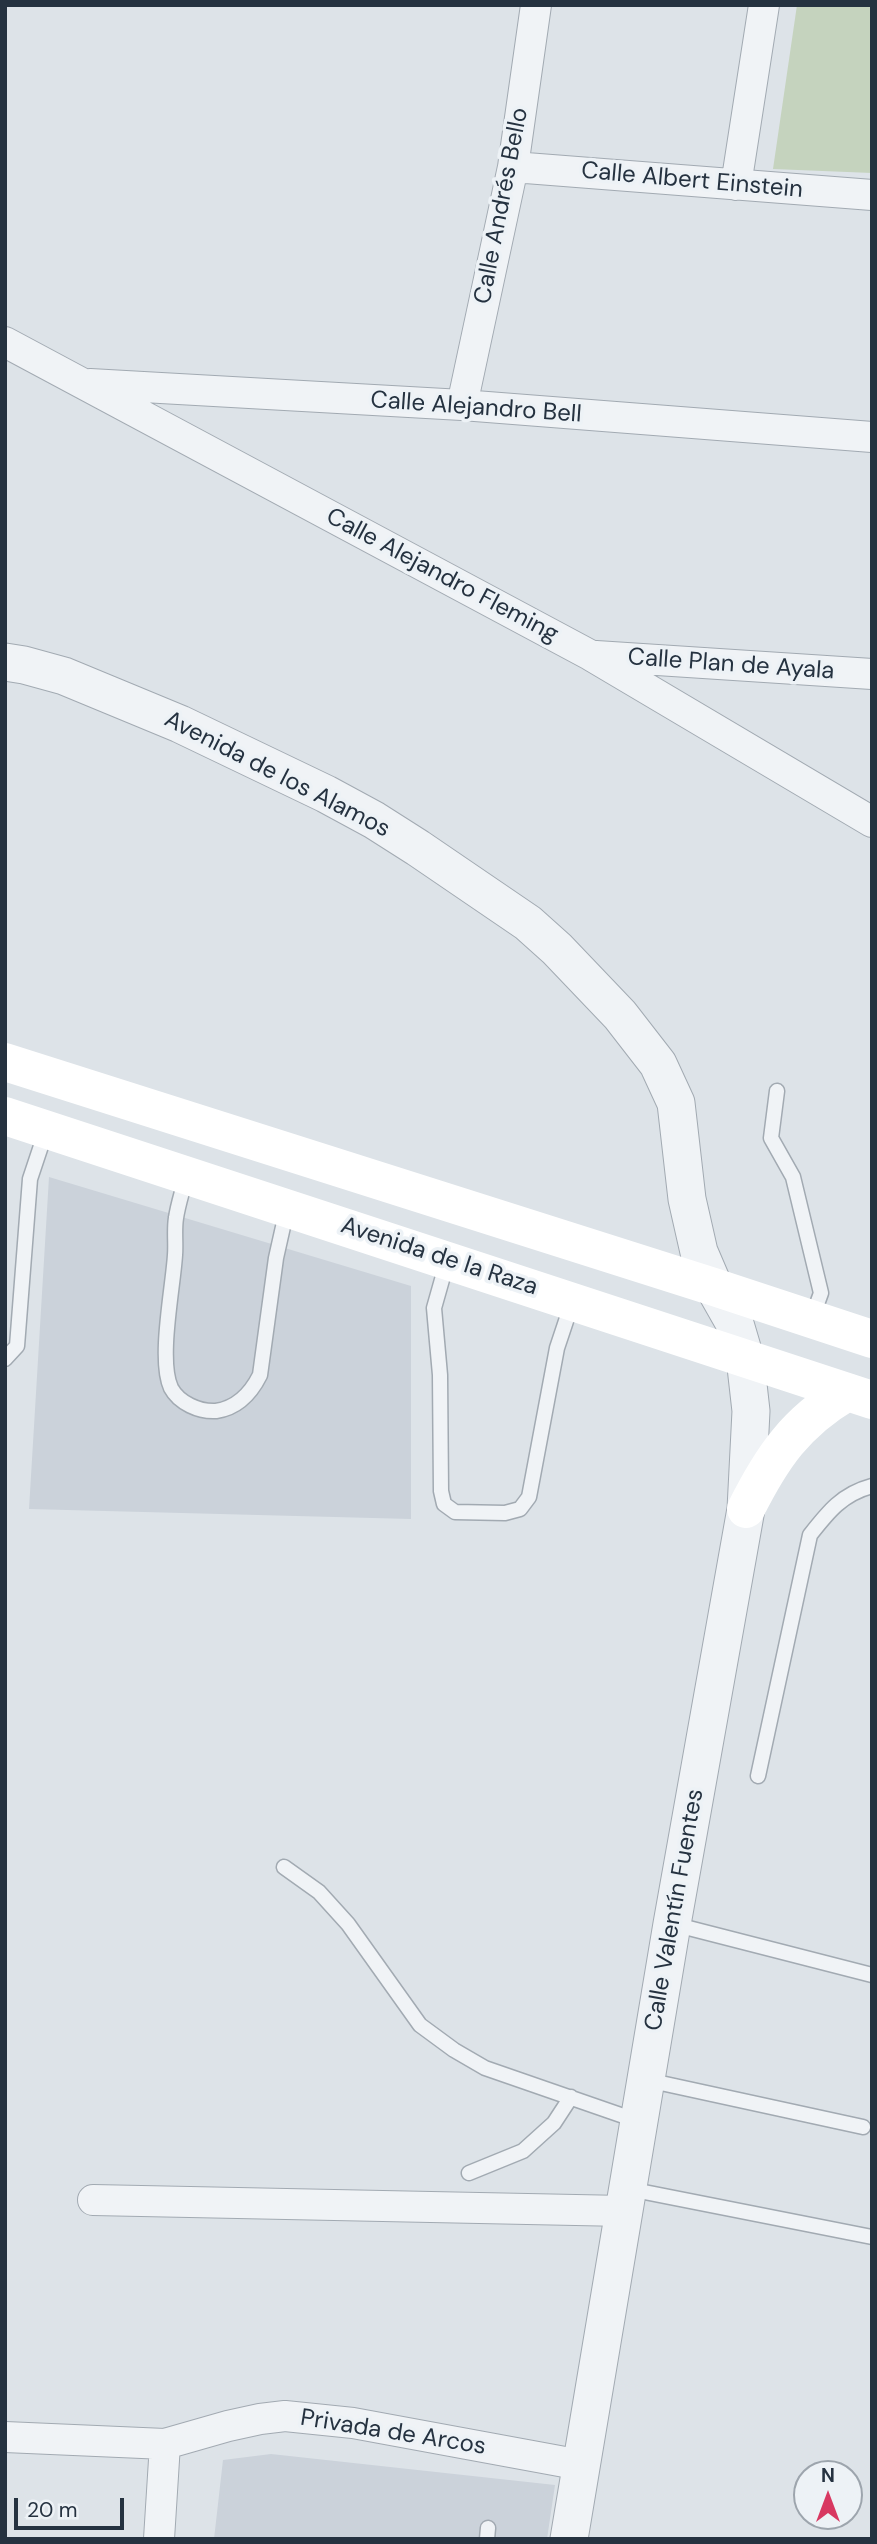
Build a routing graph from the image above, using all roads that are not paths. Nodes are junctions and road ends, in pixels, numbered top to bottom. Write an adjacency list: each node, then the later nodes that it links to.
1 (536, 5): 3 (street, Calle Andrés Bello)
2 (764, 5): 4 (street)
3 (513, 167): 4 (street, Calle Albert Einstein); 8 (street, Calle Andrés Bello)
4 (736, 185): 5 (street, Calle Albert Einstein)
5 (872, 195)
6 (5, 342): 7 (street, Calle Alejandro Fleming)
7 (79, 383): 8 (street, Calle Alejandro Bell); 10 (street, Calle Alejandro Fleming)
8 (461, 405): 9 (street, Calle Alejandro Bell)
9 (872, 437)
10 (590, 655): 12 (street, Calle Plan de Ayala); 13 (street, Calle Alejandro Fleming)
11 (5, 662): 21 (street, Avenida de los Alamos)
12 (872, 674)
13 (872, 822)
14 (5, 1062): 21 (main road)
15 (777, 1091): 23 (lane)
16 (5, 1116): 17 (main road, Avenida de la Raza)
17 (47, 1130): 18 (main road, Avenida de la Raza); 26 (lane)
18 (187, 1175): 19 (main road, Avenida de la Raza); 19 (lane)
19 (288, 1207): 20 (main road, Avenida de la Raza)
20 (447, 1261): 22 (main road, Avenida de la Raza); 22 (lane)
21 (714, 1287): 23 (main road); 25 (street, Calle Valentín Fuentes)
22 (573, 1301): 25 (main road, Avenida de la Raza)
23 (812, 1320): 24 (main road)
24 (872, 1339)
25 (745, 1358): 27 (main road, Avenida de la Raza); 29 (street, Calle Valentín Fuentes)
26 (5, 1359)
27 (859, 1396): 29 (main road)
28 (872, 1486): 30 (lane)
29 (746, 1509): 32 (street, Calle Valentín Fuentes)
30 (758, 1776)
31 (284, 1867): 35 (lane)
32 (672, 1924): 33 (lane); 34 (street, Calle Valentín Fuentes)
33 (872, 1975)
34 (646, 2079): 36 (street, Calle Valentín Fuentes); 37 (lane)
35 (571, 2097): 36 (lane); 38 (lane)
36 (639, 2121): 40 (street, Calle Valentín Fuentes)
37 (863, 2127)
38 (469, 2173)
39 (93, 2200): 40 (street)
40 (626, 2200): 41 (lane); 44 (street, Calle Valentín Fuentes)
41 (872, 2237)
42 (5, 2437): 43 (street, Privada de Arcos)
43 (165, 2444): 44 (street, Privada de Arcos); 45 (street)
44 (581, 2465): 46 (street, Calle Valentín Fuentes)
45 (159, 2539)
46 (569, 2539)

